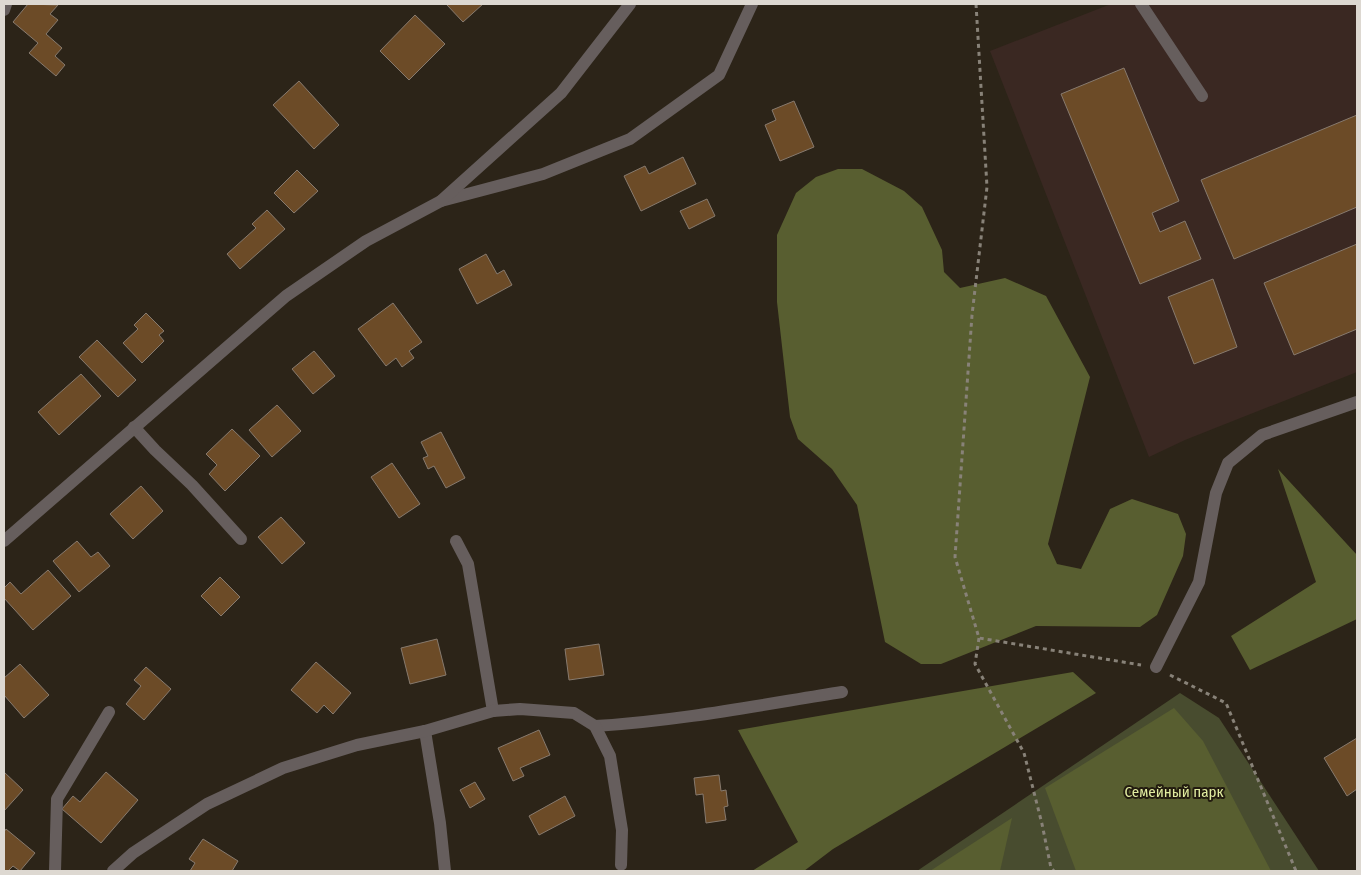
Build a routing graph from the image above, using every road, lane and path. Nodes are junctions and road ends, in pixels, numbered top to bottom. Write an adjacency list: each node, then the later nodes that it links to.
1 (6, 4): 6 (street)
2 (630, 4): 8 (street)
3 (752, 4): 8 (street)
4 (976, 4): 14 (path)
5 (1141, 4): 7 (street)
6 (4, 10)
7 (1202, 96)
8 (441, 201): 10 (street)
9 (1357, 402): 15 (street)
10 (134, 427): 11 (street); 12 (street)
11 (242, 539)
12 (4, 541)
13 (456, 541): 17 (street)
14 (979, 638): 15 (path); 25 (path)
15 (1156, 667): 26 (path)
16 (842, 692): 19 (street)
17 (493, 711): 19 (street); 20 (street)
18 (109, 712): 22 (street)
19 (596, 726): 21 (street)
20 (425, 731): 23 (street); 24 (street)
21 (621, 865)
22 (55, 871)
23 (113, 871)
24 (445, 871)
25 (1054, 871)
26 (1296, 871)

